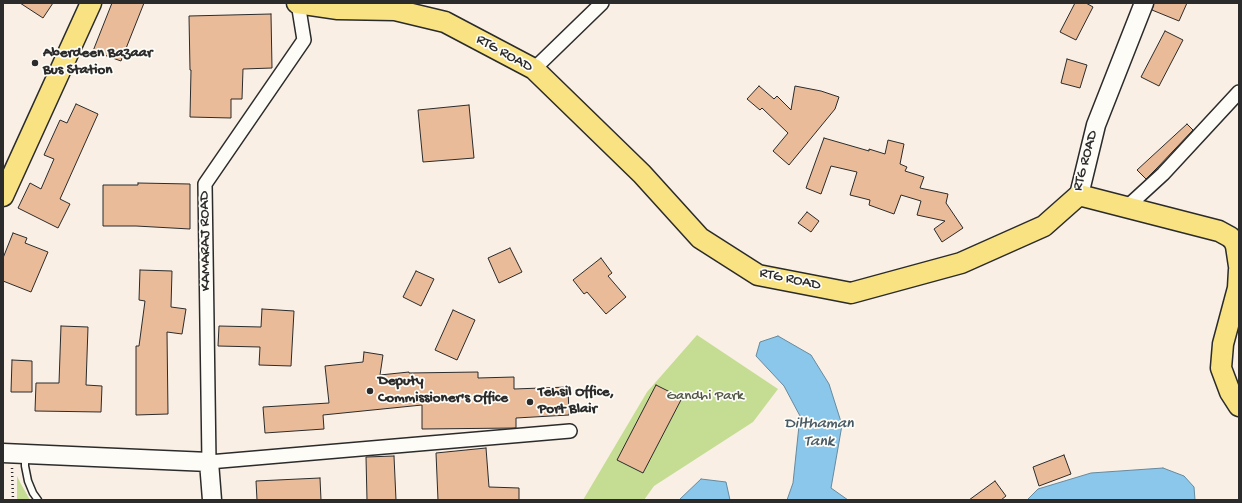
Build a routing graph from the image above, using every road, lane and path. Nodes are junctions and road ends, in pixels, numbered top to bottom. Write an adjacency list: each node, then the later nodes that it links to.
1 (91, 3): 8 (main road)
2 (298, 3): 5 (main road, RTG ROAD); 16 (street, KAMARAJ ROAD)
3 (602, 3): 5 (street)
4 (1144, 3): 7 (main road, RTG ROAD)
5 (534, 69): 7 (main road, RTG ROAD)
6 (1239, 92): 9 (street)
7 (1079, 195): 9 (main road)
8 (3, 196)
9 (1127, 207): 10 (main road)
10 (1239, 266)
11 (1239, 270): 12 (main road)
12 (1239, 406)
13 (570, 432): 16 (street)
14 (25, 454): 15 (main road); 16 (main road); 18 (lane)
15 (8, 460): 17 (path)
16 (209, 462): 19 (main road)
17 (13, 500)
18 (38, 500)
19 (212, 500)

